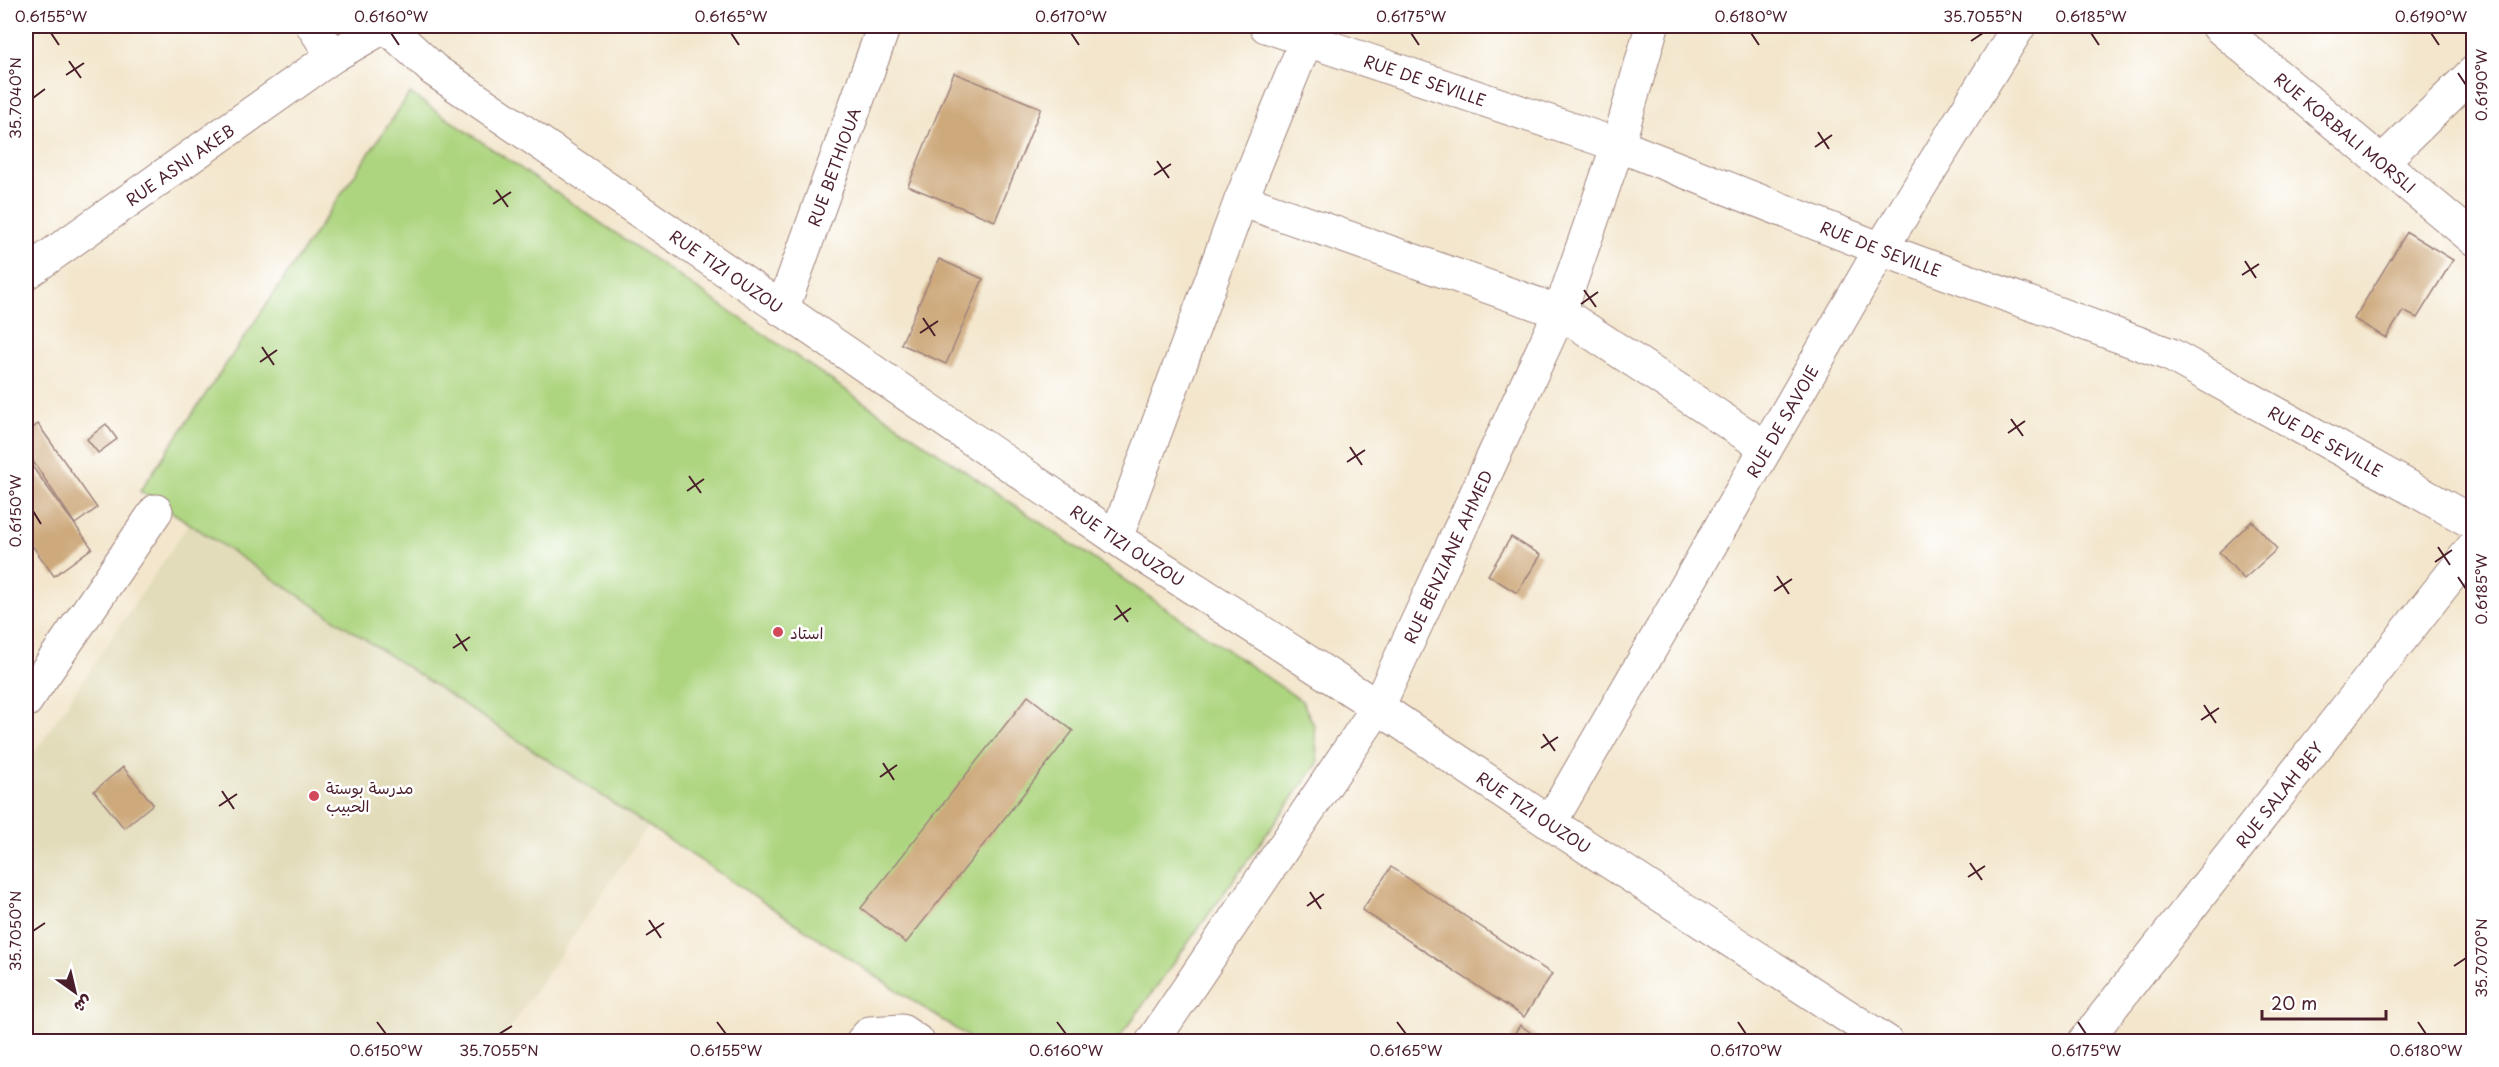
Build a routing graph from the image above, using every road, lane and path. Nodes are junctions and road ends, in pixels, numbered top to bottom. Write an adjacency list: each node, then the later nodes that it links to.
1 (313, 26): 9 (street)
2 (385, 26): 9 (street, RUE ASNI AKEB); 17 (street, RUE TIZI OUZOU)
3 (884, 26): 17 (street, RUE BETHIOUA)
4 (1266, 26): 8 (street, RUE DE SEVILLE)
5 (1652, 26): 11 (street, RUE BENZIANE AHMED)
6 (2019, 26): 15 (street, RUE DE SAVOIE)
7 (2218, 26): 12 (street, RUE KORBALI MORSLI)
8 (1310, 33): 11 (street, RUE DE SEVILLE); 13 (street)
9 (333, 56): 16 (street, RUE ASNI AKEB)
10 (2474, 72): 12 (street)
11 (1618, 145): 15 (street, RUE DE SEVILLE); 18 (street, RUE BENZIANE AHMED)
12 (2382, 162): 14 (street, RUE KORBALI MORSLI)
13 (1241, 200): 18 (street); 22 (street)
14 (2474, 239)
15 (1881, 249): 19 (street, RUE DE SAVOIE); 21 (street, RUE DE SEVILLE)
16 (26, 273)
17 (782, 310): 22 (street, RUE TIZI OUZOU)
18 (1560, 312): 19 (street); 25 (street, RUE BENZIANE AHMED)
19 (1765, 447): 26 (street, RUE DE SAVOIE)
20 (156, 512): 24 (street)
21 (2474, 523)
22 (1116, 538): 25 (street, RUE TIZI OUZOU)
23 (2474, 546): 31 (street, RUE SALAH BEY)
24 (26, 701)
25 (1378, 707): 26 (street, RUE TIZI OUZOU); 29 (street, RUE BENZIANE AHMED)
26 (1550, 823): 30 (street, RUE TIZI OUZOU)
27 (866, 1037): 28 (street)
28 (918, 1041)
29 (1152, 1041)
30 (1887, 1041)
31 (2084, 1041)

